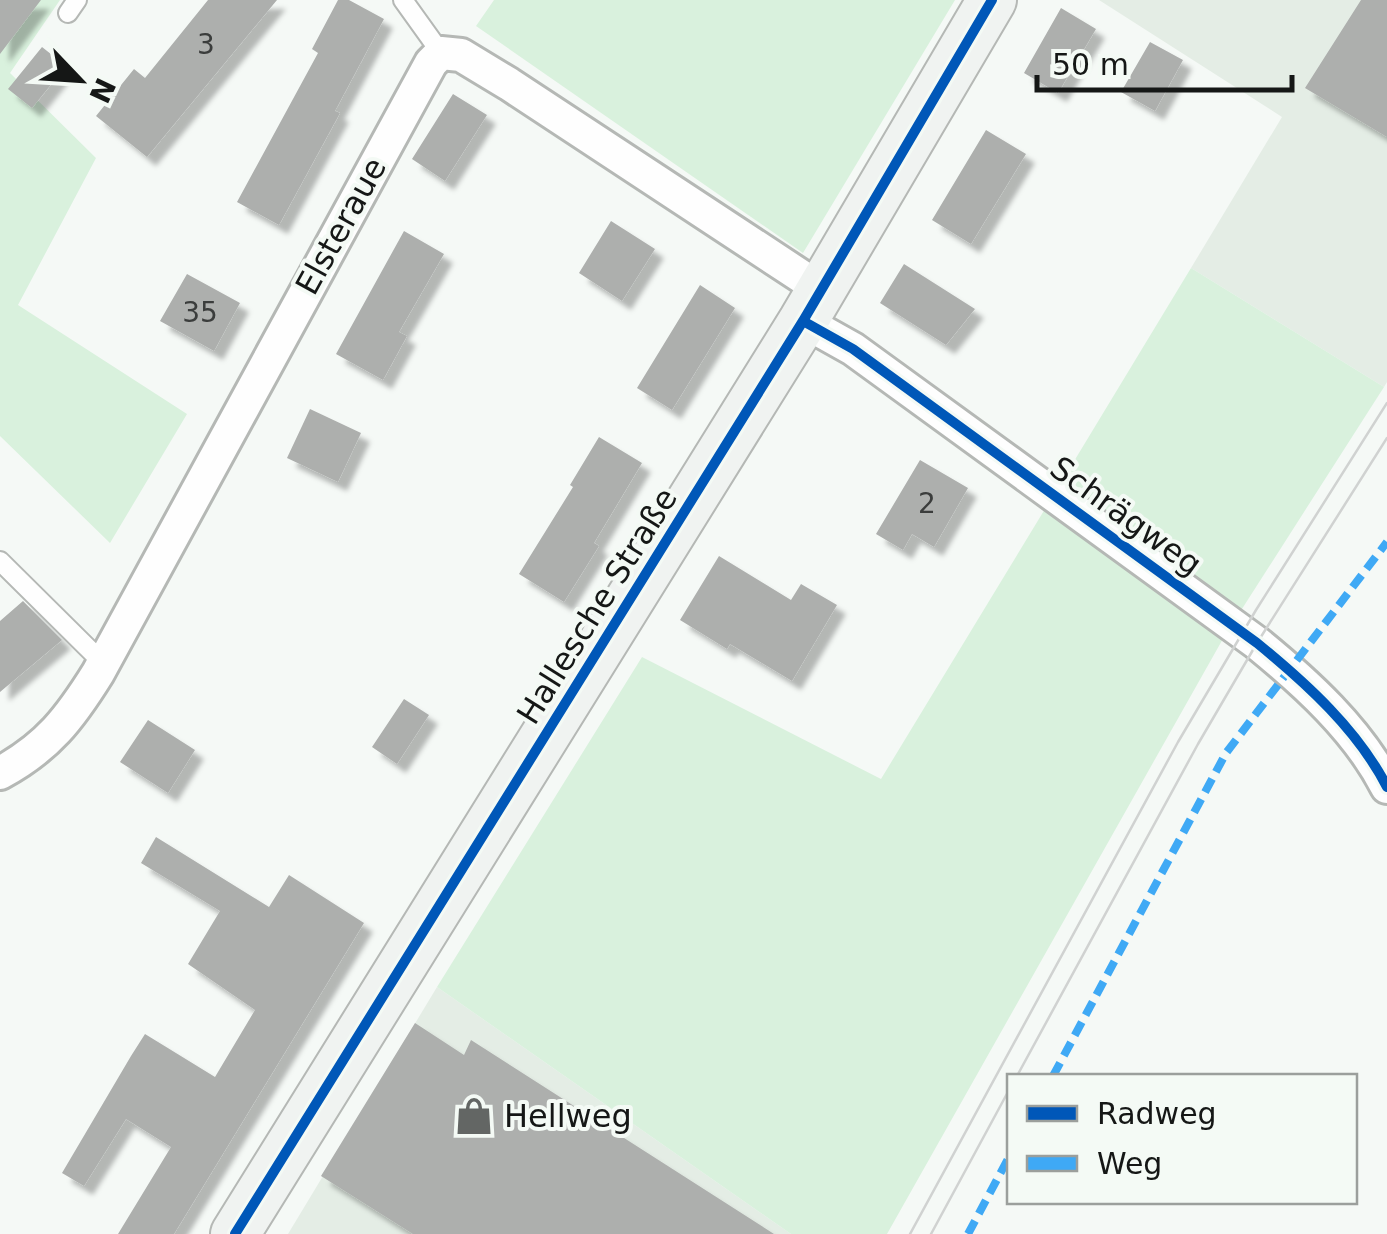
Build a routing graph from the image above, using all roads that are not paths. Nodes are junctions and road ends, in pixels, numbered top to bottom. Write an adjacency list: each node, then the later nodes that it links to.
1 (403, 0): 3 (lane)
2 (992, 0): 4 (street, Hallesche Straße)
3 (441, 53): 4 (street); 6 (street, Elsteraue)
4 (813, 306): 8 (street, Schrägweg); 9 (street, Hallesche Straße)
5 (0, 561): 6 (lane)
6 (103, 663): 7 (street, Elsteraue)
7 (0, 773)
8 (1387, 787)
9 (235, 1234)

